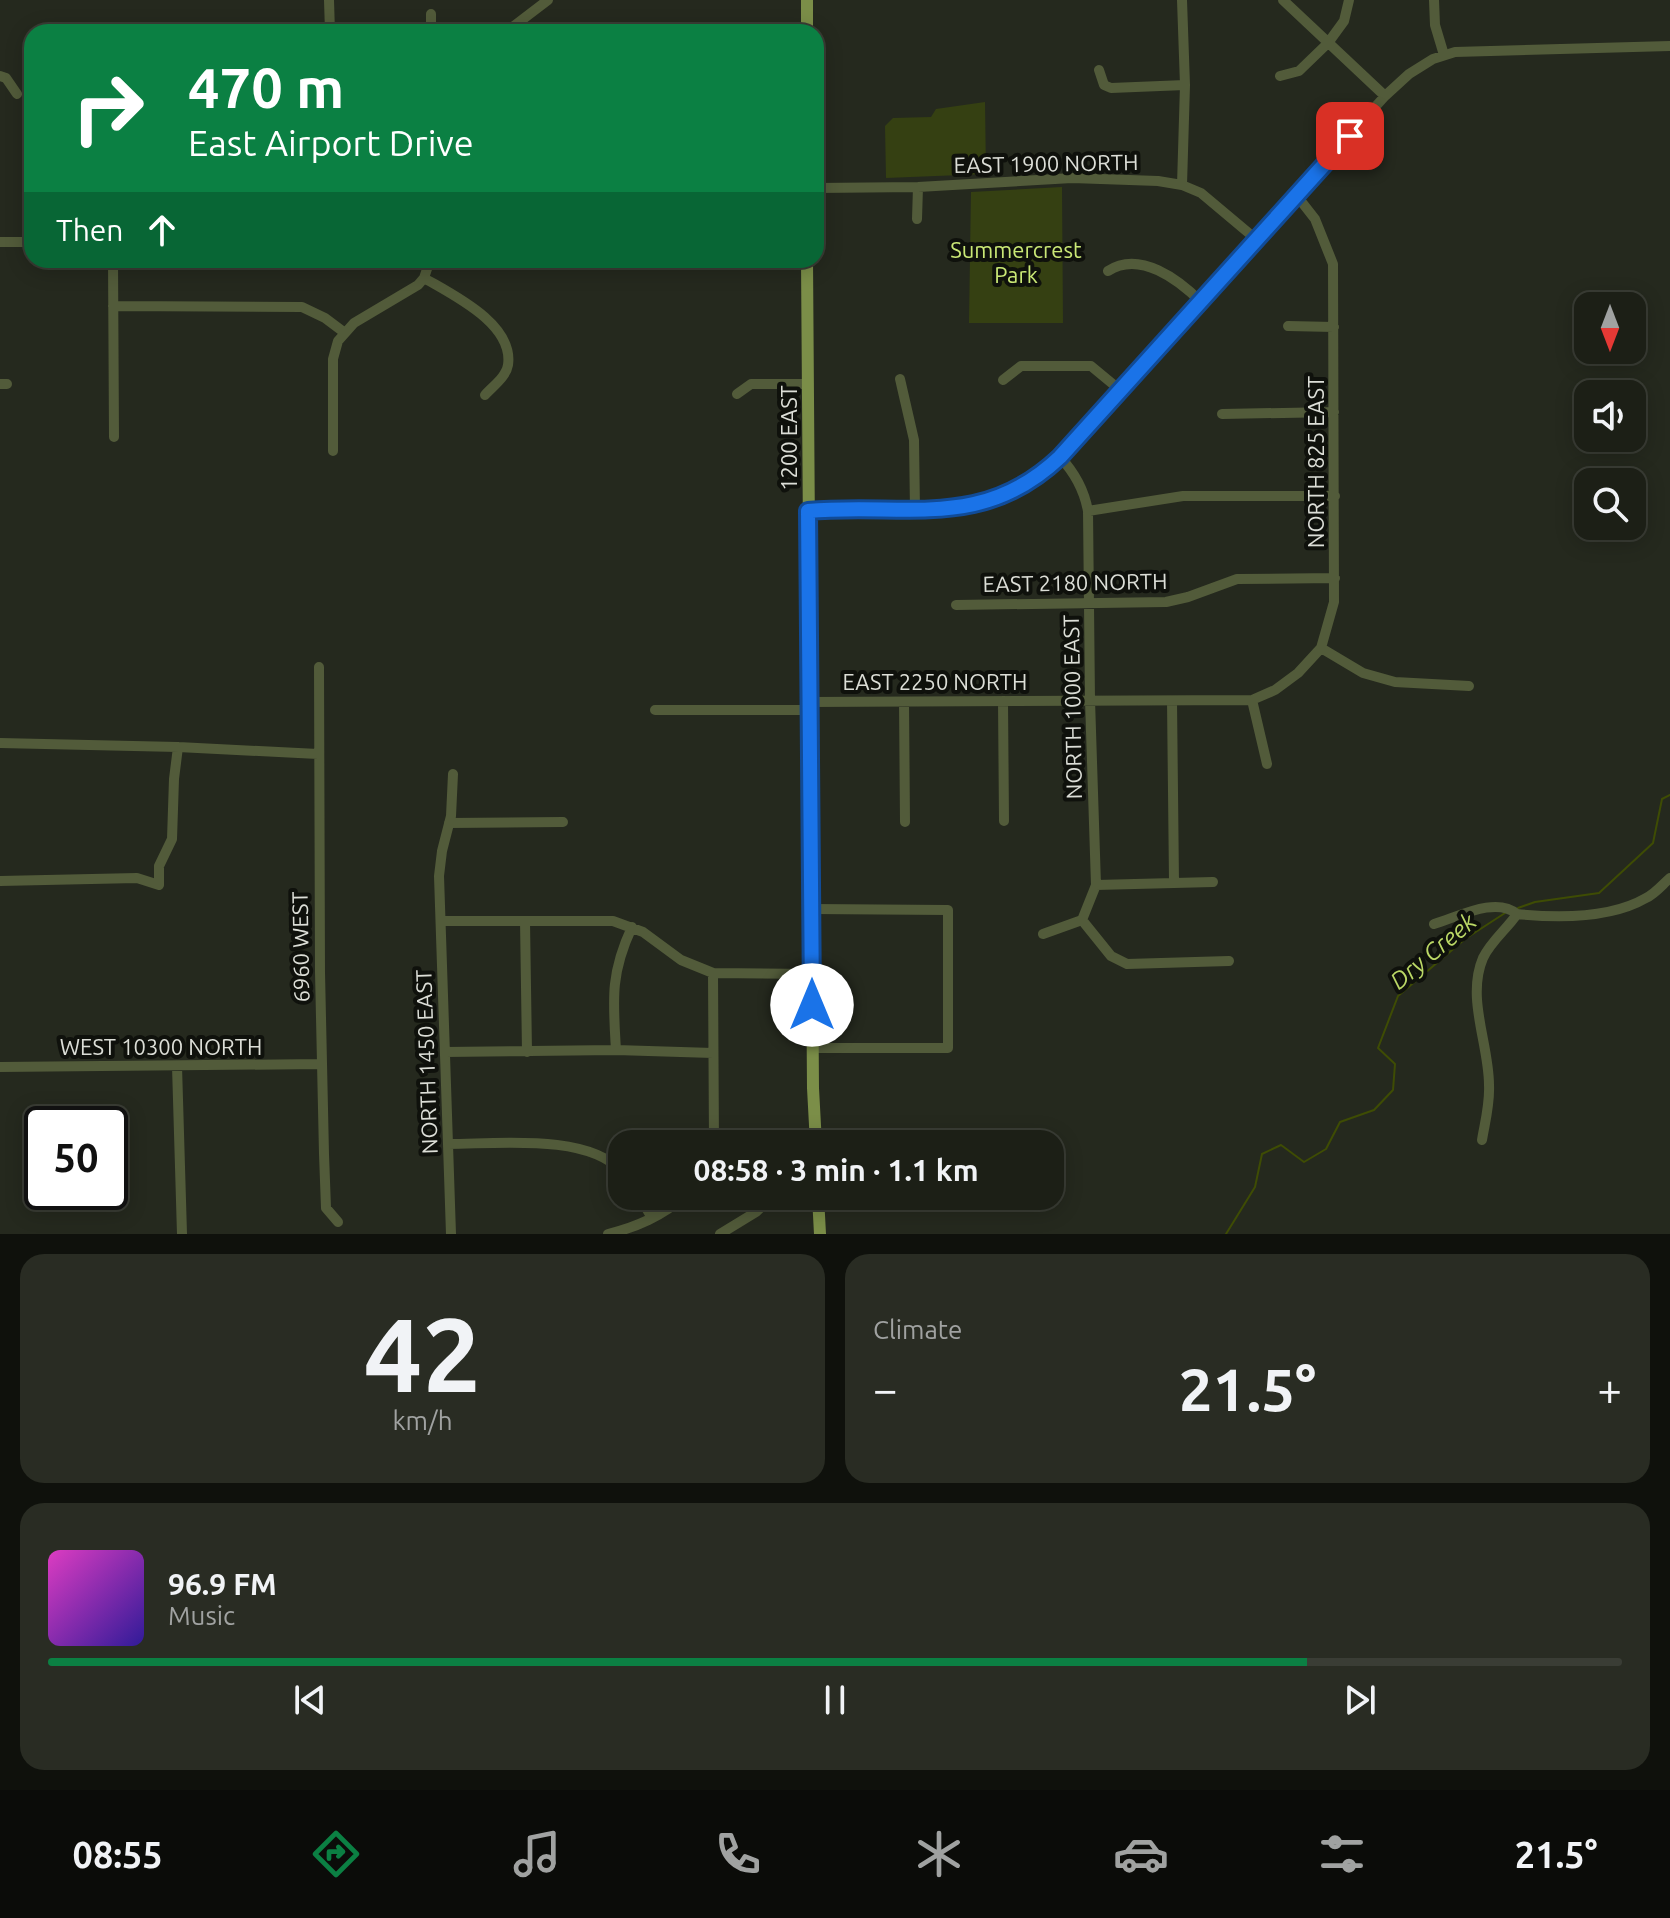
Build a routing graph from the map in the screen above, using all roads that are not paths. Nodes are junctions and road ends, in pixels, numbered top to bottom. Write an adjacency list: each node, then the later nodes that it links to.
1 (329, 0): 9 (street)
2 (548, 0): 11 (street)
3 (807, 0): 12 (main road)
4 (1182, 0): 19 (street)
5 (1283, 0): 13 (street)
6 (1349, 0): 13 (street)
7 (1434, 0): 15 (street)
8 (431, 14): 10 (street)
9 (330, 24)
10 (431, 24)
11 (516, 24)
12 (807, 24)
13 (1328, 43): 18 (street); 21 (street)
14 (1670, 46): 15 (street)
15 (1438, 57): 21 (street)
16 (1099, 70): 19 (street)
17 (0, 76): 20 (street)
18 (1280, 76)
19 (1185, 85): 22 (street)
20 (17, 94)
21 (1385, 96): 25 (street)
22 (1182, 185): 23 (street, EAST 1900 NORTH); 27 (street, EAST 1900 NORTH)
23 (918, 187): 24 (street, EAST 1900 NORTH); 26 (street)
24 (824, 188)
25 (1297, 196): 27 (street); 38 (street, NORTH 825 EAST)
26 (917, 219)
27 (1257, 240): 35 (street)
28 (0, 242): 29 (street)
29 (24, 242)
30 (113, 268): 36 (street)
31 (427, 268): 34 (street)
32 (807, 268): 42 (main road, 1200 EAST)
33 (1108, 271): 35 (street)
34 (424, 278): 39 (street); 45 (street)
35 (1201, 302): 43 (street)
36 (113, 306): 39 (street); 48 (street)
37 (1288, 326): 38 (street)
38 (1334, 327): 46 (street, NORTH 825 EAST)
39 (345, 333): 49 (street)
40 (900, 379): 52 (street)
41 (1003, 380): 43 (street)
42 (807, 384): 44 (street); 53 (main road, 1200 EAST)
43 (1120, 390): 50 (street)
44 (737, 394)
45 (485, 395)
46 (1334, 412): 47 (street); 51 (street, NORTH 825 EAST)
47 (1222, 414)
48 (114, 437)
49 (333, 451)
50 (1060, 457): 52 (street); 54 (street, NORTH 1000 EAST)
51 (1335, 496): 54 (street); 55 (street, NORTH 825 EAST)
52 (915, 510): 53 (street)
53 (808, 511): 66 (main road, 1200 EAST)
54 (1088, 511): 56 (street, NORTH 1000 EAST)
55 (1335, 578): 56 (street, EAST 2180 NORTH); 58 (street, NORTH 825 EAST)
56 (1089, 602): 57 (street, EAST 2180 NORTH); 61 (street, NORTH 1000 EAST)
57 (956, 605)
58 (1321, 648): 60 (street); 62 (street, NORTH 825 EAST)
59 (319, 667): 70 (street, 6960 WEST)
60 (1469, 686)
61 (1090, 700): 63 (street, EAST 2250 NORTH); 64 (street, EAST 2250 NORTH); 81 (street, NORTH 1000 EAST)
62 (1252, 700): 64 (street, EAST 2250 NORTH); 71 (street)
63 (1003, 701): 65 (street, EAST 2250 NORTH); 73 (street)
64 (1172, 701): 79 (street)
65 (904, 702): 66 (street, EAST 2250 NORTH); 75 (street)
66 (810, 706): 67 (street, EAST 2250 NORTH); 82 (main road, 1200 EAST)
67 (655, 710)
68 (0, 743): 69 (street)
69 (178, 747): 70 (street); 78 (street)
70 (318, 754): 98 (street, 6960 WEST)
71 (1267, 764)
72 (453, 774): 76 (street, NORTH 1450 EAST)
73 (1004, 821)
74 (563, 822): 76 (street)
75 (905, 822)
76 (449, 823): 85 (street, NORTH 1450 EAST)
77 (1670, 878): 83 (street)
78 (0, 881)
79 (1174, 882): 80 (street); 81 (street)
80 (1213, 882)
81 (1096, 885): 84 (street, NORTH 1000 EAST)
82 (812, 909): 92 (main road, 1200 EAST); 93 (street)
83 (1517, 914): 87 (street); 103 (street)
84 (1082, 920): 89 (street); 90 (street)
85 (441, 921): 86 (street); 95 (street, NORTH 1450 EAST)
86 (525, 921): 88 (street); 96 (street)
87 (1434, 924)
88 (632, 927): 91 (street); 94 (street)
89 (1043, 934)
90 (1229, 961)
91 (713, 973): 92 (street); 97 (street)
92 (812, 974): 93 (main road, 1200 EAST)
93 (813, 1048): 102 (main road, 1200 EAST)
94 (616, 1050): 96 (street); 97 (street)
95 (445, 1052): 96 (street); 104 (street, NORTH 1450 EAST)
96 (527, 1052)
97 (713, 1053): 101 (street)
98 (322, 1064): 99 (street, WEST 10300 NORTH); 111 (street, 6960 WEST)
99 (177, 1066): 100 (street, WEST 10300 NORTH); 112 (street)
100 (0, 1067)
101 (714, 1130)
102 (816, 1130)
103 (1482, 1140)
104 (449, 1144): 105 (street); 113 (street, NORTH 1450 EAST)
105 (608, 1162)
106 (647, 1210): 110 (street)
107 (667, 1210): 110 (street)
108 (758, 1210): 115 (street)
109 (819, 1210): 116 (main road)
110 (652, 1218): 114 (street)
111 (338, 1222)
112 (182, 1234)
113 (451, 1234)
114 (608, 1234)
115 (720, 1234)
116 (820, 1234)

